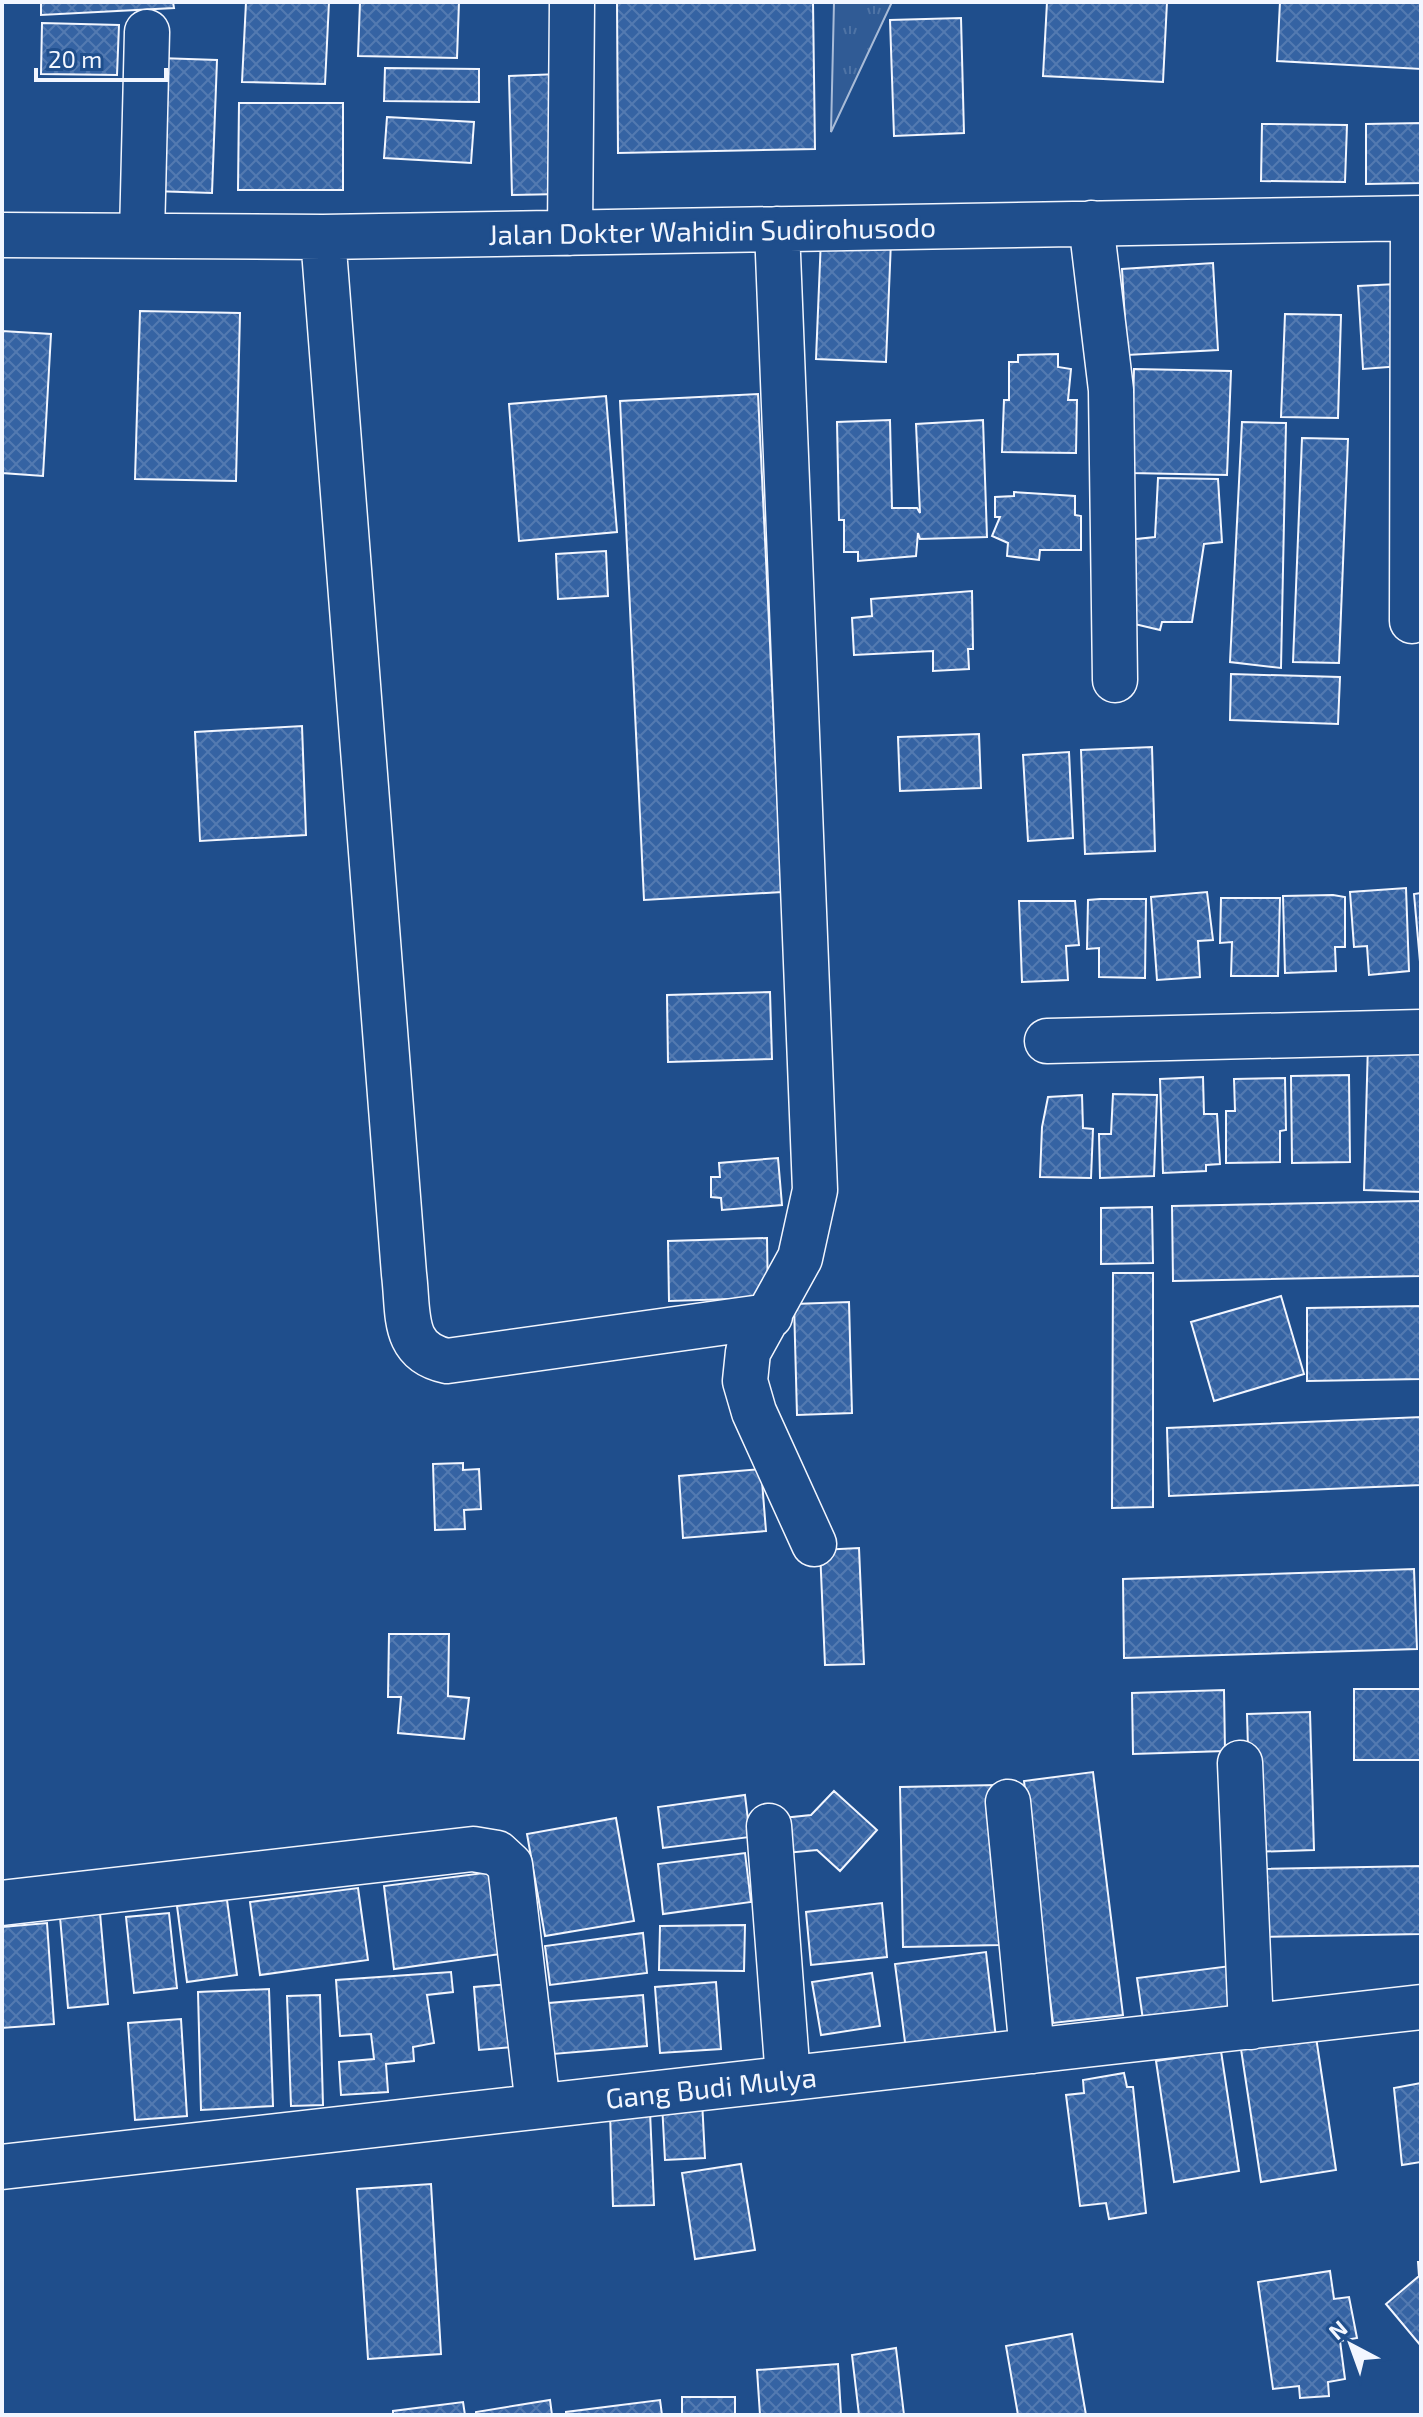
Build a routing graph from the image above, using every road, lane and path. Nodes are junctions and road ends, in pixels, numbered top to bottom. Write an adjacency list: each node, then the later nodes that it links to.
1 (572, 2): 6 (street)
2 (147, 32): 8 (street)
3 (1417, 218): 4 (street, Jalan Dokter Wahidin Sudirohusodo); 10 (street)
4 (1091, 223): 5 (street, Jalan Dokter Wahidin Sudirohusodo); 11 (street)
5 (777, 229): 6 (street, Jalan Dokter Wahidin Sudirohusodo); 14 (street)
6 (570, 233): 9 (street, Jalan Dokter Wahidin Sudirohusodo)
7 (2, 235): 8 (street, Jalan Dokter Wahidin Sudirohusodo)
8 (142, 235): 9 (street, Jalan Dokter Wahidin Sudirohusodo)
9 (323, 237): 14 (street)
10 (1412, 621)
11 (1115, 680)
12 (1421, 1032): 13 (street)
13 (1047, 1041)
14 (770, 1316): 15 (street)
15 (814, 1544)
16 (1240, 1763): 21 (street)
17 (1008, 1802): 22 (street)
18 (769, 1826): 23 (street)
19 (2, 1903): 24 (street)
20 (1421, 2007): 21 (street, Gang Budi Mulya)
21 (1251, 2027): 22 (street, Gang Budi Mulya)
22 (1032, 2051): 23 (street, Gang Budi Mulya)
23 (788, 2078): 24 (street, Gang Budi Mulya)
24 (538, 2106): 25 (street, Gang Budi Mulya)
25 (2, 2167)

